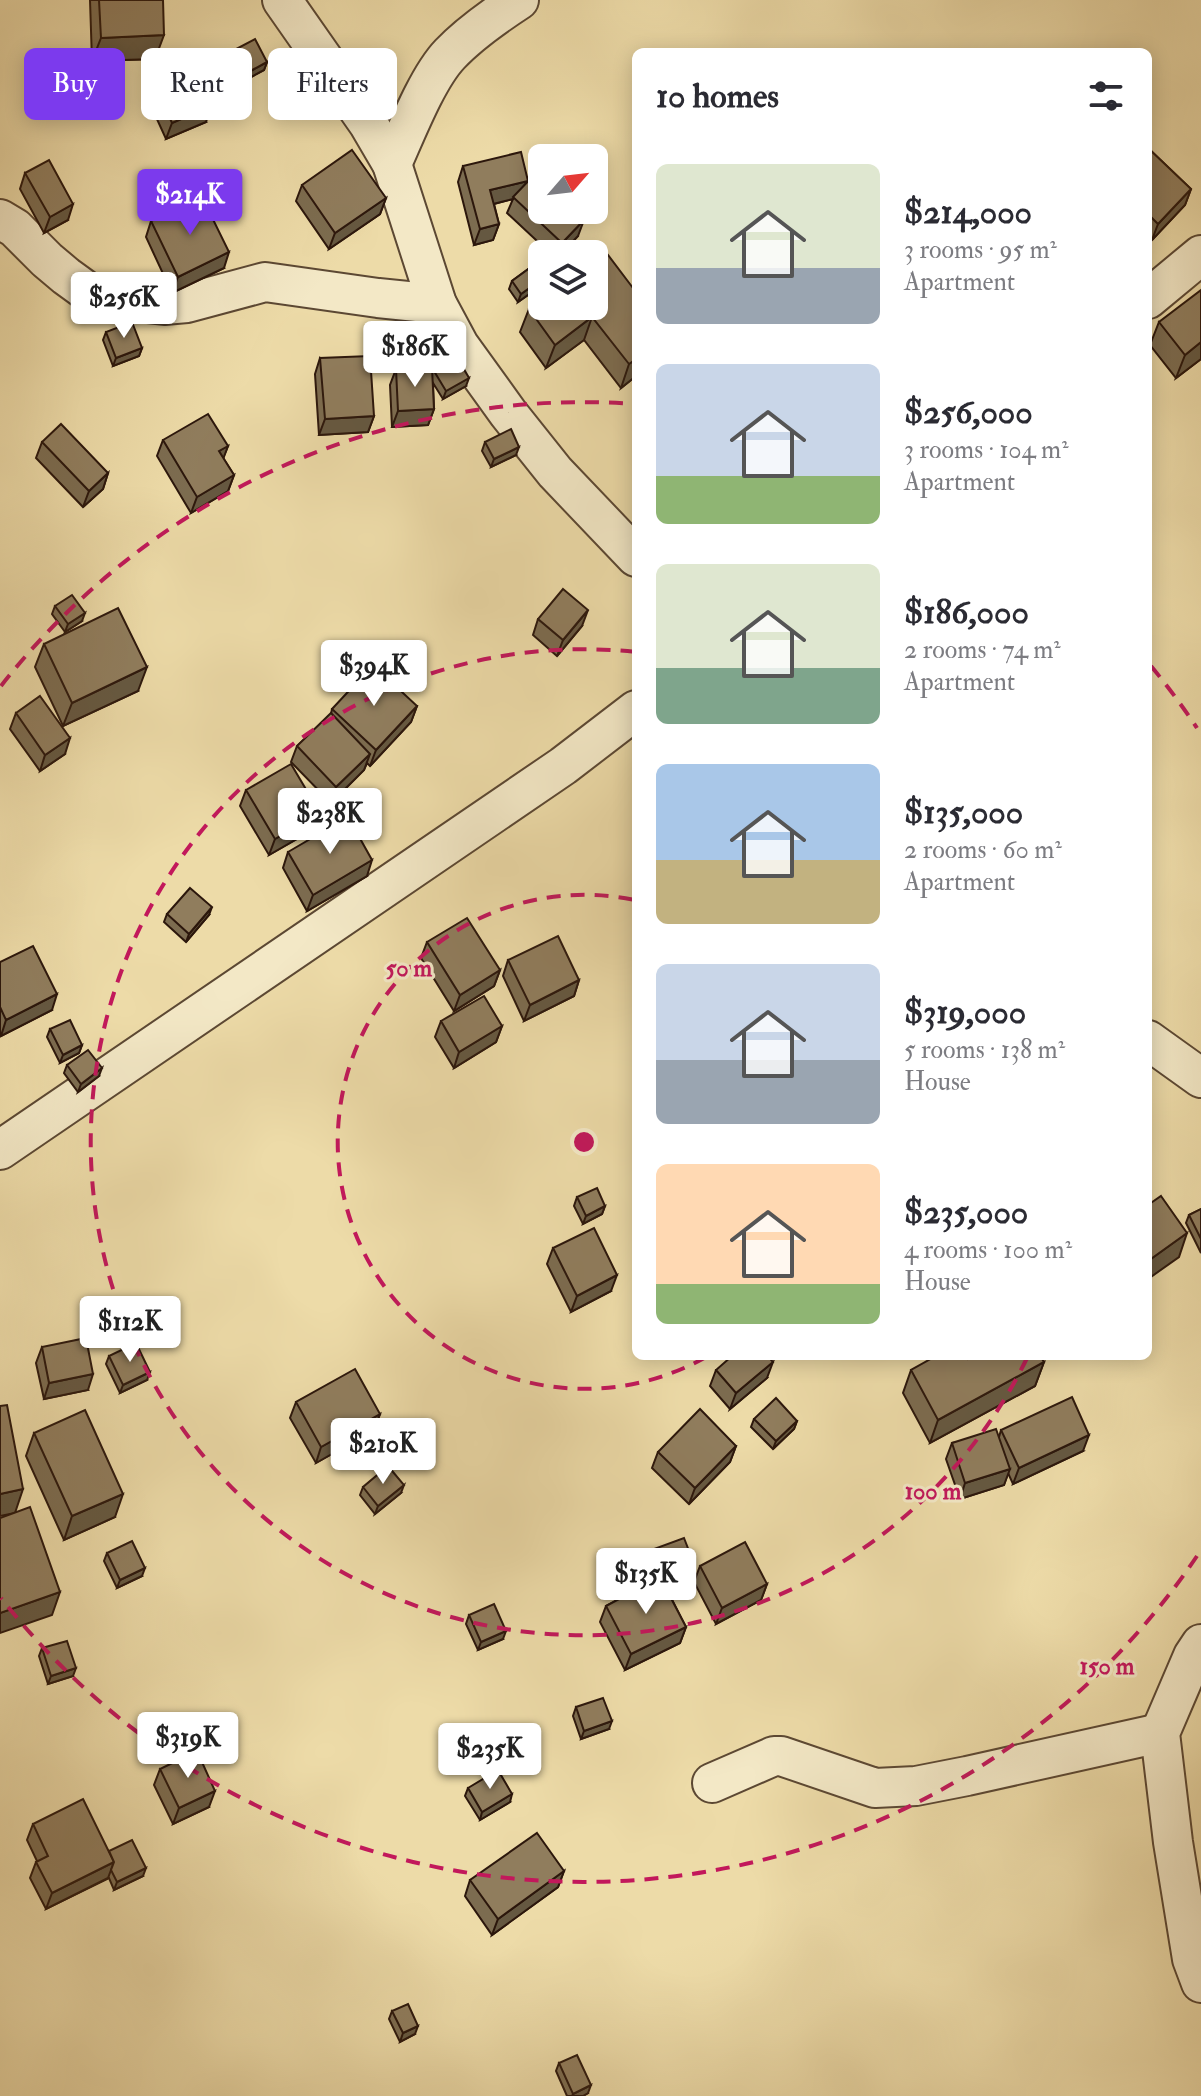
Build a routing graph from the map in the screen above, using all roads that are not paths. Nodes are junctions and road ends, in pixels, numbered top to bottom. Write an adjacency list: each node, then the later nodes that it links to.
1 (282, 0): 3 (street)
2 (519, 0): 3 (street)
3 (392, 164): 7 (street)
4 (0, 219): 7 (street)
5 (1201, 255): 6 (street)
6 (1152, 296)
7 (437, 304): 8 (street)
8 (632, 553)
9 (632, 713): 12 (street)
10 (1152, 1043): 11 (street)
11 (1201, 1078)
12 (0, 1150)
13 (1201, 1644): 14 (street)
14 (1160, 1733): 15 (street); 16 (street)
15 (712, 1783)
16 (1201, 1983)

